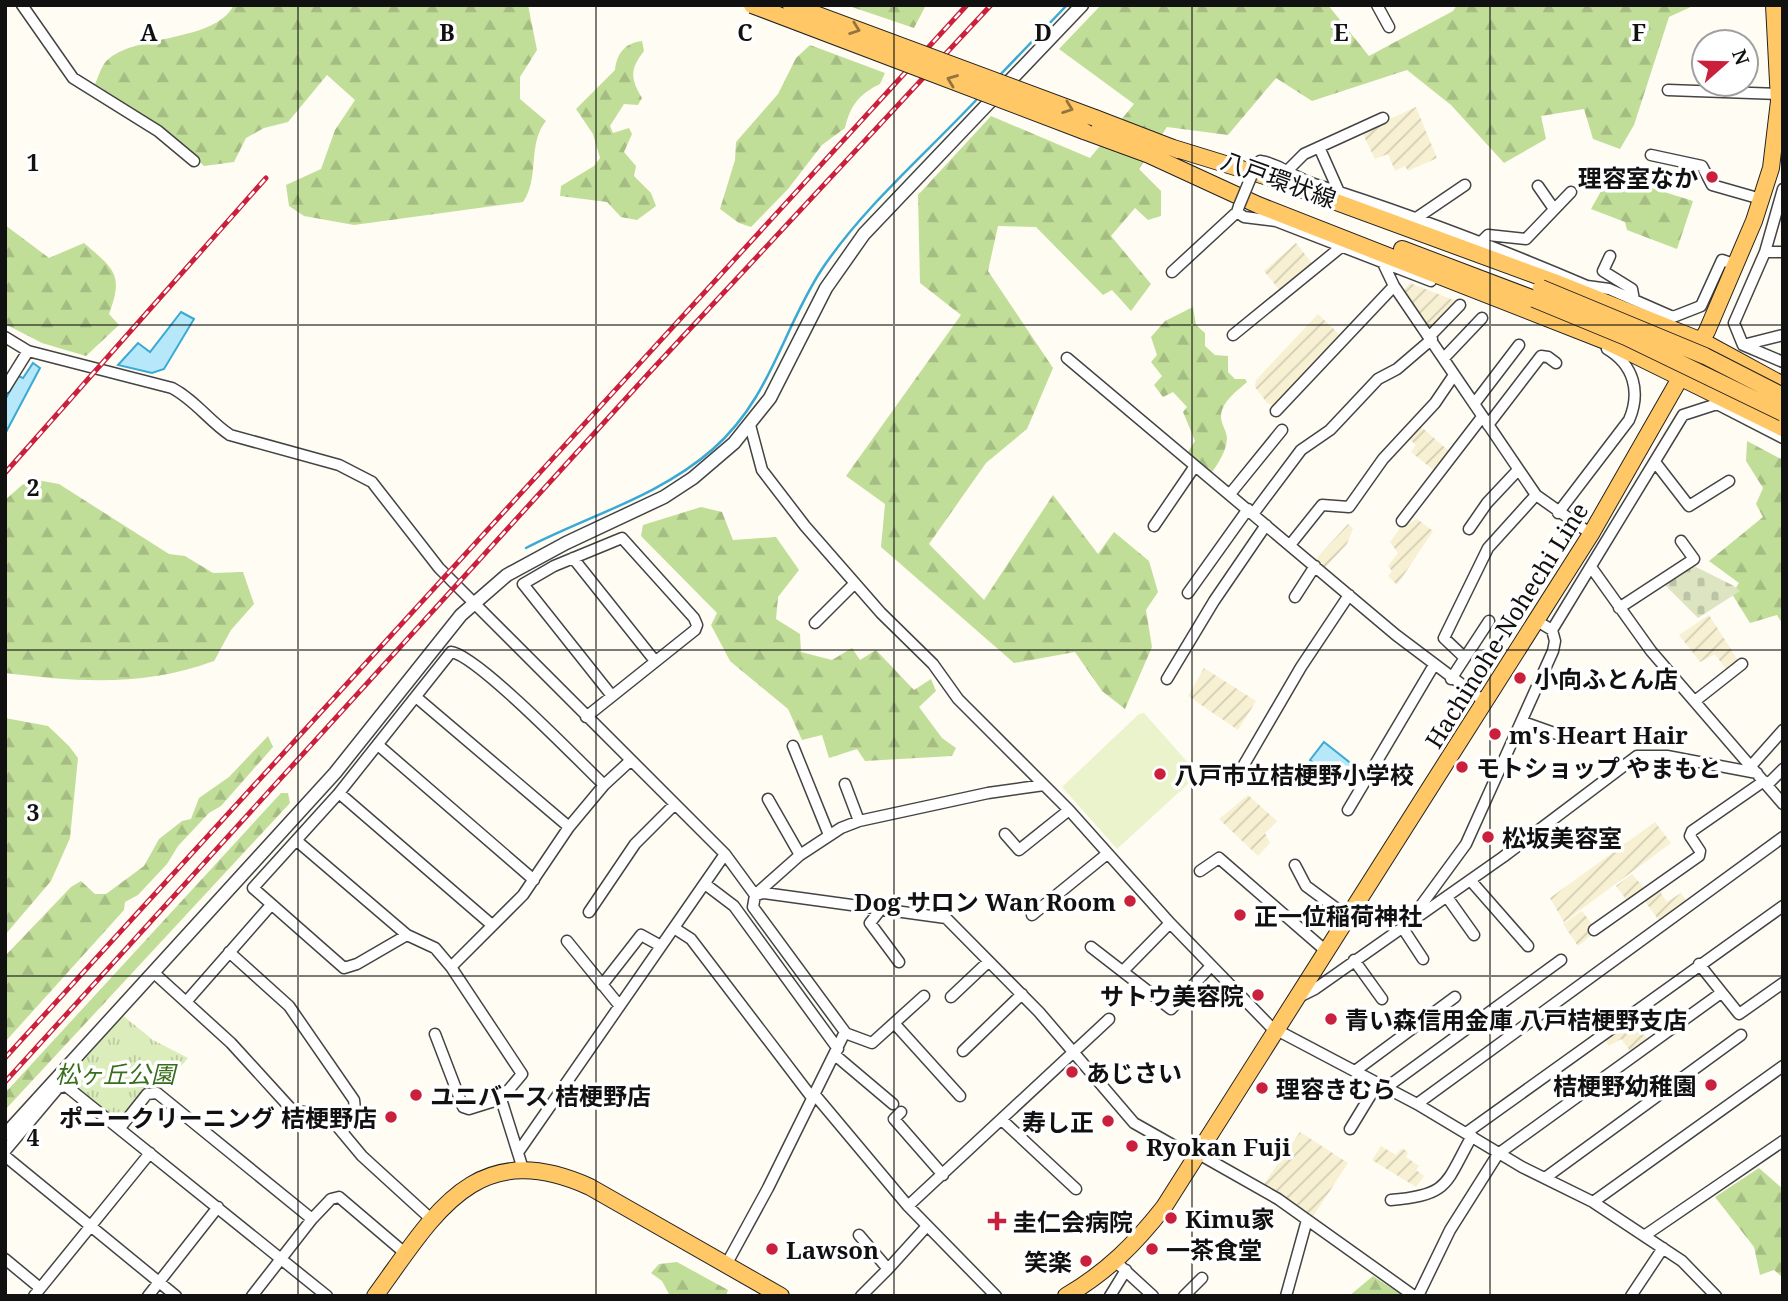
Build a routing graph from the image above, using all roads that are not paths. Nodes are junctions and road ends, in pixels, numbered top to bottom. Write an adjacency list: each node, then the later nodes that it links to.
1 (22, 5): 16 (street)
2 (752, 5): 11 (main road, 八戸環状線, one-way to 2, bridge)
3 (791, 5): 11 (main road, 八戸環状線, one-way to 11, bridge)
4 (1082, 5): 61 (street)
5 (1377, 5): 7 (street)
6 (1774, 5): 9 (main road)
7 (1390, 27)
8 (1668, 90): 9 (street)
9 (1781, 96): 23 (main road)
10 (1383, 118): 13 (street)
11 (1090, 124): 12 (main road, 八戸環状線); 14 (main road, 八戸環状線)
12 (1170, 147): 36 (main road, 八戸環状線); 44 (main road)
13 (1319, 147): 17 (street); 21 (street)
14 (1145, 153): 36 (main road, 八戸環状線); 53 (main road)
15 (1651, 155): 23 (street)
16 (194, 161)
17 (1287, 171): 21 (street); 24 (street, bridge)
18 (1465, 185): 26 (street)
19 (1538, 186): 25 (street)
20 (1783, 189): 29 (street)
21 (1339, 192): 26 (street)
22 (1572, 192): 25 (street)
23 (1761, 199): 33 (main road)
24 (1238, 209): 28 (street); 34 (street)
25 (1554, 209): 27 (street)
26 (1416, 219): 27 (street)
27 (1479, 243): 37 (street)
28 (1341, 247): 32 (street); 40 (street)
29 (1765, 252): 30 (street); 46 (street)
30 (1783, 252)
31 (1610, 256): 37 (street)
32 (1384, 263): 35 (street); 72 (street)
33 (1737, 265): 37 (street); 44 (main road)
34 (1172, 272)
35 (1394, 286): 43 (street); 58 (street)
36 (1537, 293): 56 (main road, 八戸環状線, bridge); 59 (main road, 八戸環状線, bridge)
37 (1634, 300)
38 (1460, 305): 43 (street)
39 (1482, 318): 49 (street)
40 (1233, 335)
41 (1783, 335): 46 (street)
42 (5, 337): 47 (street)
43 (1431, 337): 49 (street); 71 (street)
44 (1702, 341): 53 (main road, Hachinohe-Nohechi Line); 54 (main road)
45 (1519, 345): 57 (street)
46 (1743, 345): 50 (street)
47 (28, 351): 55 (street); 87 (street)
48 (1067, 358): 66 (street)
49 (1444, 358): 52 (street)
50 (1783, 362)
51 (1556, 363): 60 (street)
52 (1454, 375): 57 (street); 79 (street)
53 (1682, 376): 62 (main road); 77 (main road, Hachinohe-Nohechi Line)
54 (1783, 385)
55 (5, 388)
56 (1783, 396)
57 (1474, 404): 60 (street)
58 (1276, 411)
59 (1783, 412)
60 (1485, 421): 67 (street); 73 (street)
61 (750, 425): 83 (street); 87 (street)
62 (1783, 428)
63 (1282, 430): 69 (street)
64 (1783, 438): 65 (street)
65 (1655, 462): 68 (street); 82 (street)
66 (1195, 466): 69 (street); 75 (street)
67 (1518, 470): 70 (street); 76 (street)
68 (1729, 481)
69 (1230, 494): 71 (street)
70 (1536, 495): 72 (street); 93 (street)
71 (1250, 512): 74 (street); 84 (street)
72 (1558, 513): 77 (street)
73 (1402, 521)
74 (1265, 525): 79 (street); 97 (street)
75 (1154, 526)
76 (1469, 529)
77 (1591, 534): 90 (main road, Hachinohe-Nohechi Line)
78 (1681, 541): 88 (street)
79 (1290, 545): 81 (street)
80 (573, 558): 94 (street); 94 (street); 99 (street)
81 (1315, 566): 85 (street); 86 (street)
82 (1591, 567): 88 (street); 92 (street)
83 (855, 583): 91 (street); 115 (street)
84 (1188, 593)
85 (1349, 595): 96 (street); 110 (street)
86 (1295, 597)
87 (474, 603): 103 (street); 166 (street)
88 (1619, 608): 101 (street)
89 (1489, 621): 93 (street)
90 (1537, 621): 92 (street); 102 (main road, Hachinohe-Nohechi Line)
91 (815, 623)
92 (1552, 630): 104 (street)
93 (1464, 657): 98 (street)
94 (655, 661): 99 (street)
95 (1742, 664): 101 (street)
96 (1434, 665): 98 (street); 121 (street)
97 (1167, 679)
98 (1451, 680): 102 (street)
99 (612, 696): 103 (street)
100 (416, 697): 107 (street); 114 (street); 123 (street)
101 (1695, 701): 112 (street)
102 (1485, 702): 143 (main road, Hachinohe-Nohechi Line)
103 (586, 717): 109 (street)
104 (1523, 722): 106 (street); 146 (street)
105 (1783, 730): 112 (street)
106 (1571, 739)
107 (378, 746): 116 (street); 133 (street)
108 (793, 746): 125 (street)
109 (629, 761): 114 (street); 118 (street)
110 (1242, 768)
111 (1783, 769): 112 (street)
112 (1760, 776): 119 (street); 134 (street); 148 (street)
113 (845, 784): 122 (street)
114 (604, 785): 123 (street)
115 (1044, 785): 120 (street); 122 (street)
116 (339, 793): 127 (street); 145 (street)
117 (768, 799): 130 (street)
118 (675, 804): 128 (street); 141 (street)
119 (1783, 804)
120 (1069, 810): 124 (street); 129 (street)
121 (1348, 810)
122 (859, 821): 125 (street)
123 (569, 827): 133 (street)
124 (1005, 834)
125 (829, 835): 130 (street)
126 (1783, 837): 193 (street)
127 (296, 841): 138 (street); 150 (street)
128 (725, 854): 135 (street); 136 (street)
129 (1107, 854): 142 (street); 144 (street)
130 (800, 855): 136 (street)
131 (1295, 865): 143 (street)
132 (1200, 871): 155 (street)
133 (534, 880): 145 (street)
134 (1471, 881): 137 (street); 153 (street)
135 (705, 884): 147 (street); 185 (street)
136 (755, 895): 140 (street); 181 (street)
137 (1447, 897): 146 (street); 149 (street)
138 (271, 905): 150 (street); 156 (street)
139 (1783, 906): 162 (street)
140 (881, 909): 160 (street); 161 (street)
141 (589, 912)
142 (1032, 915)
143 (1348, 916): 155 (main road, Hachinohe-Nohechi Line)
144 (1170, 923): 163 (street); 165 (street)
145 (492, 925): 164 (street)
146 (1405, 925): 157 (street); 158 (street)
147 (674, 928): 152 (street); 191 (street)
148 (1594, 930)
149 (1474, 934)
150 (407, 935): 164 (street)
151 (567, 941): 168 (street)
152 (661, 946): 168 (street); 177 (street)
153 (1528, 946)
154 (1090, 947): 165 (street)
155 (1326, 951): 174 (main road, Hachinohe-Nohechi Line)
156 (229, 952): 176 (street); 195 (street)
157 (1423, 959)
158 (1354, 960): 174 (street); 175 (street)
159 (1561, 960): 189 (street)
160 (899, 962)
161 (987, 963): 170 (street); 172 (street)
162 (1699, 964): 169 (street); 199 (street)
163 (1211, 966): 165 (street); 180 (street)
164 (451, 967): 192 (street)
165 (1124, 971)
166 (153, 972): 176 (street); 198 (street)
167 (1783, 983): 169 (street)
168 (602, 985): 177 (street)
169 (1721, 993): 204 (street)
170 (1022, 994): 184 (street); 186 (street)
171 (924, 996): 179 (street)
172 (951, 997)
173 (1455, 997): 188 (street)
174 (1296, 998): 180 (main road, Hachinohe-Nohechi Line)
175 (1382, 999)
176 (186, 1002): 195 (street)
177 (619, 1005): 201 (street)
178 (1110, 1018): 186 (street)
179 (894, 1023): 181 (street); 190 (street)
180 (1275, 1031): 188 (street); 205 (main road, Hachinohe-Nohechi Line)
181 (845, 1033): 185 (street)
182 (435, 1034): 192 (street)
183 (1741, 1035): 208 (street)
184 (962, 1051)
185 (837, 1052): 191 (street); 207 (street)
186 (1073, 1053): 194 (street); 205 (street)
187 (1783, 1066): 211 (street)
188 (1355, 1071): 189 (street)
189 (1383, 1085): 193 (street); 197 (street)
190 (960, 1096)
191 (814, 1097): 212 (street); 225 (street)
192 (501, 1099): 201 (street)
193 (1417, 1104): 199 (street)
194 (1003, 1121): 207 (street); 209 (street)
195 (337, 1124): 215 (street)
196 (120, 1128): 202 (street); 203 (street); 214 (street)
197 (1350, 1129)
198 (5, 1135)
199 (1469, 1135): 204 (street); 210 (street)
200 (1783, 1141): 220 (street)
201 (519, 1151): 206 (street)
202 (5, 1153): 218 (street)
203 (150, 1153): 213 (street); 218 (street)
204 (1498, 1154): 208 (street); 244 (street)
205 (1196, 1155): 216 (street); 226 (main road, Hachinohe-Nohechi Line)
206 (523, 1169): 215 (main road); 225 (main road)
207 (943, 1175): 212 (street)
208 (1545, 1178): 211 (street)
209 (1076, 1189)
210 (1391, 1200)
211 (1593, 1202): 220 (street)
212 (908, 1206): 217 (street)
213 (218, 1208): 224 (street); 229 (street)
214 (312, 1219): 222 (street); 224 (street)
215 (431, 1219): 222 (main road)
216 (1307, 1220): 243 (street); 244 (street)
217 (927, 1226): 227 (street); 238 (street)
218 (89, 1227): 229 (street); 230 (street)
219 (859, 1235): 227 (street)
220 (1644, 1236): 221 (street)
221 (1663, 1248): 245 (street); 246 (street)
222 (405, 1254): 235 (main road)
223 (5, 1259): 230 (street)
224 (281, 1259): 233 (street); 234 (street)
225 (726, 1265): 236 (main road)
226 (1121, 1266): 239 (main road, Hachinohe-Nohechi Line); 240 (street); 241 (street)
227 (888, 1269): 237 (street)
228 (1202, 1278): 242 (street)
229 (159, 1282): 231 (street); 232 (street)
230 (37, 1292)
231 (148, 1296)
232 (176, 1296)
233 (252, 1296)
234 (327, 1296)
235 (375, 1296)
236 (781, 1296)
237 (861, 1296)
238 (996, 1296)
239 (1066, 1296)
240 (1110, 1296)
241 (1153, 1296)
242 (1184, 1296)
243 (1286, 1296)
244 (1416, 1296)
245 (1631, 1296)
246 (1716, 1296)

